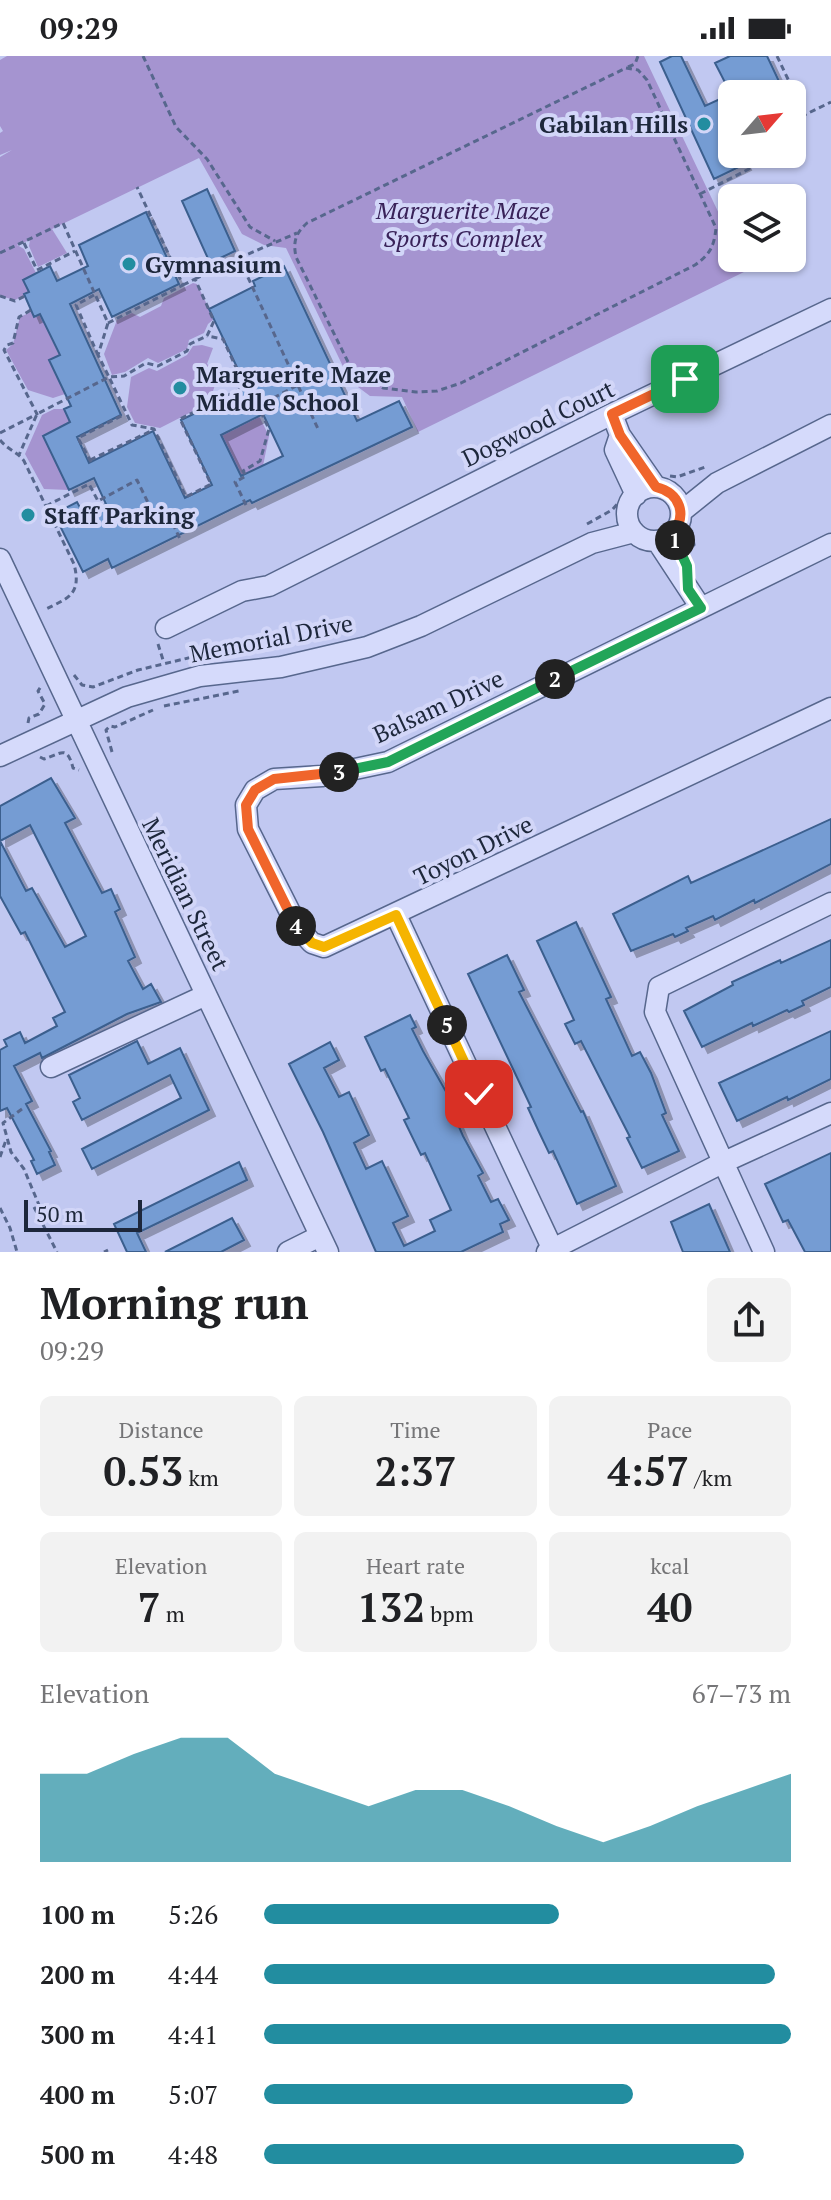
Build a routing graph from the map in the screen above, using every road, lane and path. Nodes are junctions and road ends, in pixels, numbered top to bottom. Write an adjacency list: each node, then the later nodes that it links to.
1 (143, 56): 12 (path)
2 (638, 56): 4 (path)
3 (777, 56): 5 (path)
4 (626, 68): 10 (path); 11 (path)
5 (788, 80)
6 (831, 102): 7 (path)
7 (806, 114)
8 (749, 168): 10 (path)
9 (137, 187): 18 (path)
10 (700, 194): 11 (path)
11 (297, 233): 12 (path)
12 (275, 241): 16 (path)
13 (24, 242): 14 (path); 14 (path); 15 (path)
14 (75, 251): 19 (path)
15 (0, 253)
16 (239, 258): 17 (path); 28 (path)
17 (195, 279): 18 (path); 25 (path)
18 (183, 285): 24 (path)
19 (96, 295): 24 (path); 26 (path)
20 (0, 296): 21 (path)
21 (25, 296)
22 (831, 309): 31 (street, Dogwood Court)
23 (31, 310): 29 (path)
24 (108, 323): 26 (path)
25 (207, 336): 27 (path); 33 (path)
26 (98, 355): 27 (path)
27 (109, 377): 29 (path); 30 (path)
28 (298, 385): 34 (path); 44 (path)
29 (37, 414): 35 (path); 38 (path)
30 (126, 414): 33 (path); 33 (path)
31 (612, 414): 36 (street); 55 (street, Dogwood Court)
32 (831, 425): 42 (street)
33 (154, 429)
34 (319, 431)
35 (0, 433)
36 (620, 435): 42 (street); 43 (street)
37 (0, 440): 38 (path)
38 (19, 455): 45 (path)
39 (695, 469): 42 (path)
40 (95, 481): 41 (path)
41 (89, 484): 45 (path); 49 (path)
42 (673, 498): 43 (street); 48 (street); 51 (path)
43 (628, 501): 46 (street); 47 (street); 47 (path)
44 (246, 505)
45 (46, 506): 54 (path)
46 (634, 532): 47 (street); 48 (street)
47 (588, 535): 62 (street, Memorial Drive)
48 (664, 538): 53 (street)
49 (180, 539)
50 (831, 544): 53 (street, Balsam Drive)
51 (690, 546)
52 (0, 559): 54 (street, Meridian Street)
53 (701, 608): 67 (street, Balsam Drive)
54 (26, 619): 62 (street, Meridian Street)
55 (166, 628)
56 (209, 657): 57 (path)
57 (77, 676)
58 (38, 691): 61 (path)
59 (241, 691): 63 (path)
60 (831, 708): 69 (street, Toyon Drive)
61 (29, 718)
62 (74, 720): 64 (street, Memorial Drive); 70 (street, Meridian Street)
63 (113, 750)
64 (0, 756)
65 (49, 758): 66 (path)
66 (73, 768)
67 (274, 779): 69 (street, Toyon Drive)
68 (831, 903): 78 (street)
69 (396, 915): 81 (street)
70 (206, 995): 71 (street); 80 (street, Meridian Street)
71 (51, 1067)
72 (22, 1109): 74 (path)
73 (831, 1113): 78 (street)
74 (1, 1124): 75 (path)
75 (6, 1140): 76 (path); 77 (path)
76 (11, 1152): 77 (path); 83 (path)
77 (1, 1156)
78 (722, 1163): 81 (street); 85 (street)
79 (0, 1208): 82 (path)
80 (324, 1244): 84 (street)
81 (551, 1251)
82 (17, 1252)
83 (57, 1252)
84 (288, 1252)
85 (764, 1252)

